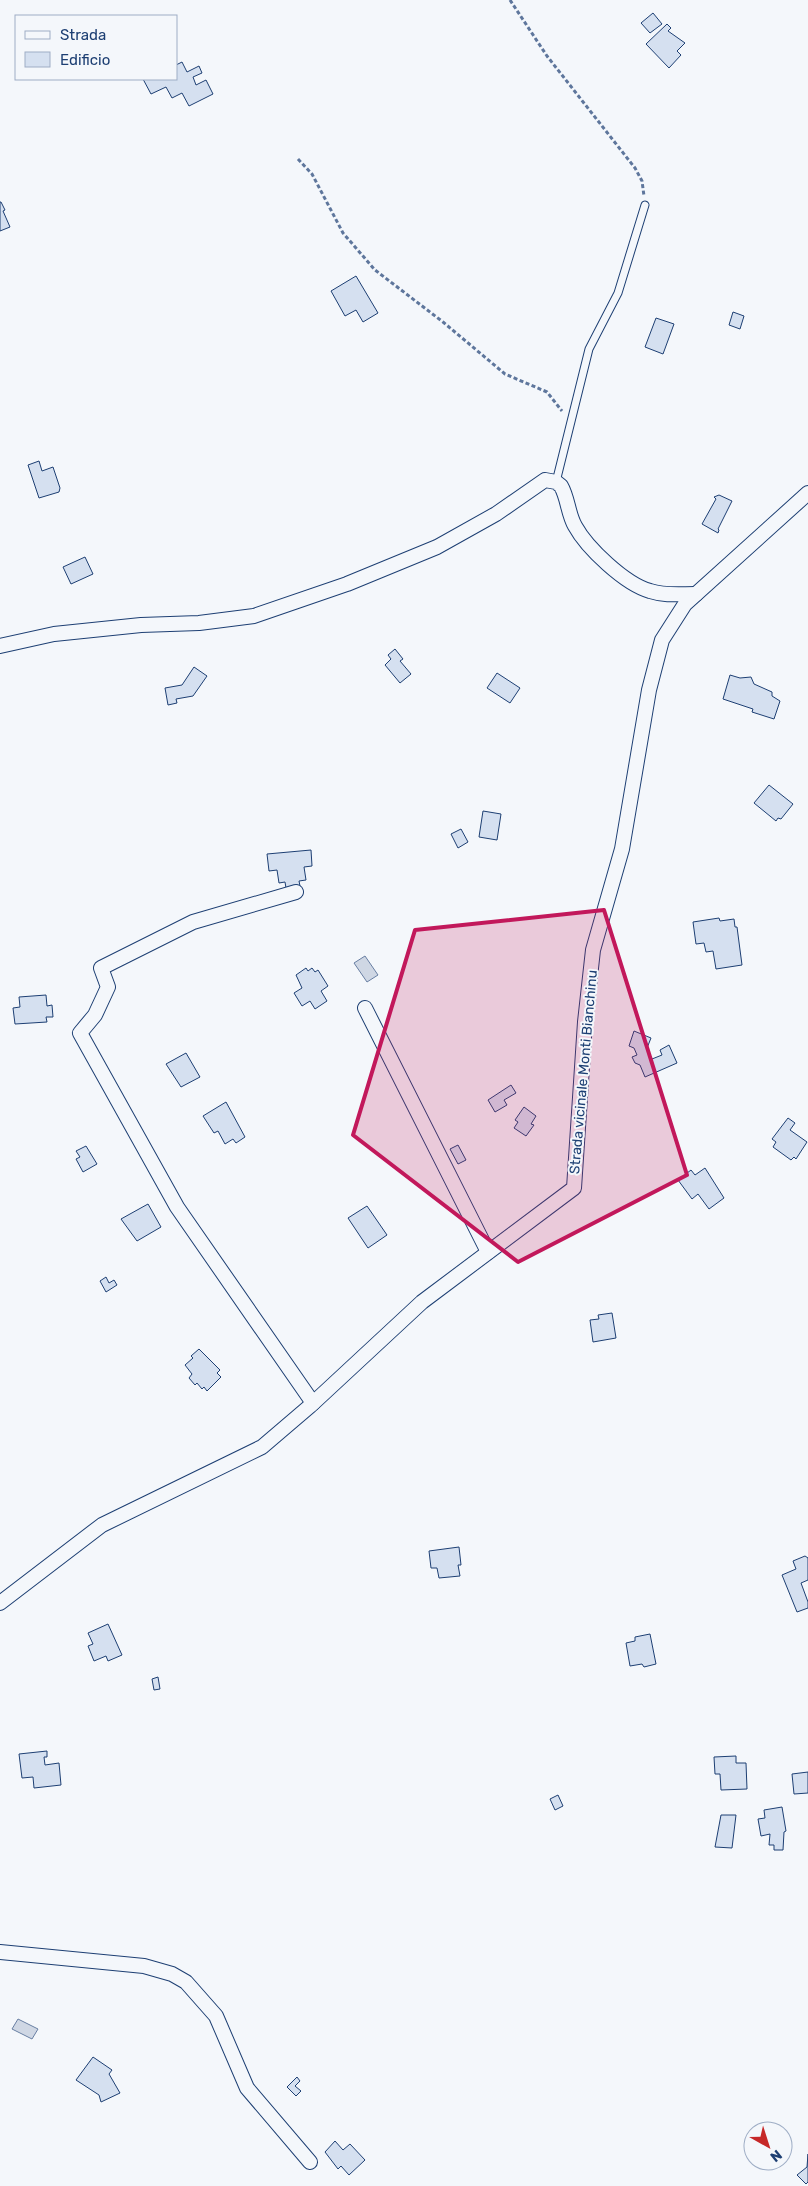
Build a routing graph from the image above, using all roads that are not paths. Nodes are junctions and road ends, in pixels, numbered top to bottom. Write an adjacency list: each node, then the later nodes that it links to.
1 (645, 205): 2 (lane)
2 (556, 482): 4 (street); 5 (street)
3 (808, 493): 4 (street, Strada vicinale Monti Bianchinu)
4 (696, 594): 8 (street, Strada vicinale Monti Bianchinu)
5 (0, 646)
6 (296, 892): 9 (street)
7 (365, 1008): 8 (street)
8 (488, 1252): 9 (street, Strada vicinale Monti Bianchinu)
9 (313, 1403): 10 (street, Strada vicinale Monti Bianchinu)
10 (0, 1603)
11 (0, 1952): 12 (street)
12 (310, 2162)

